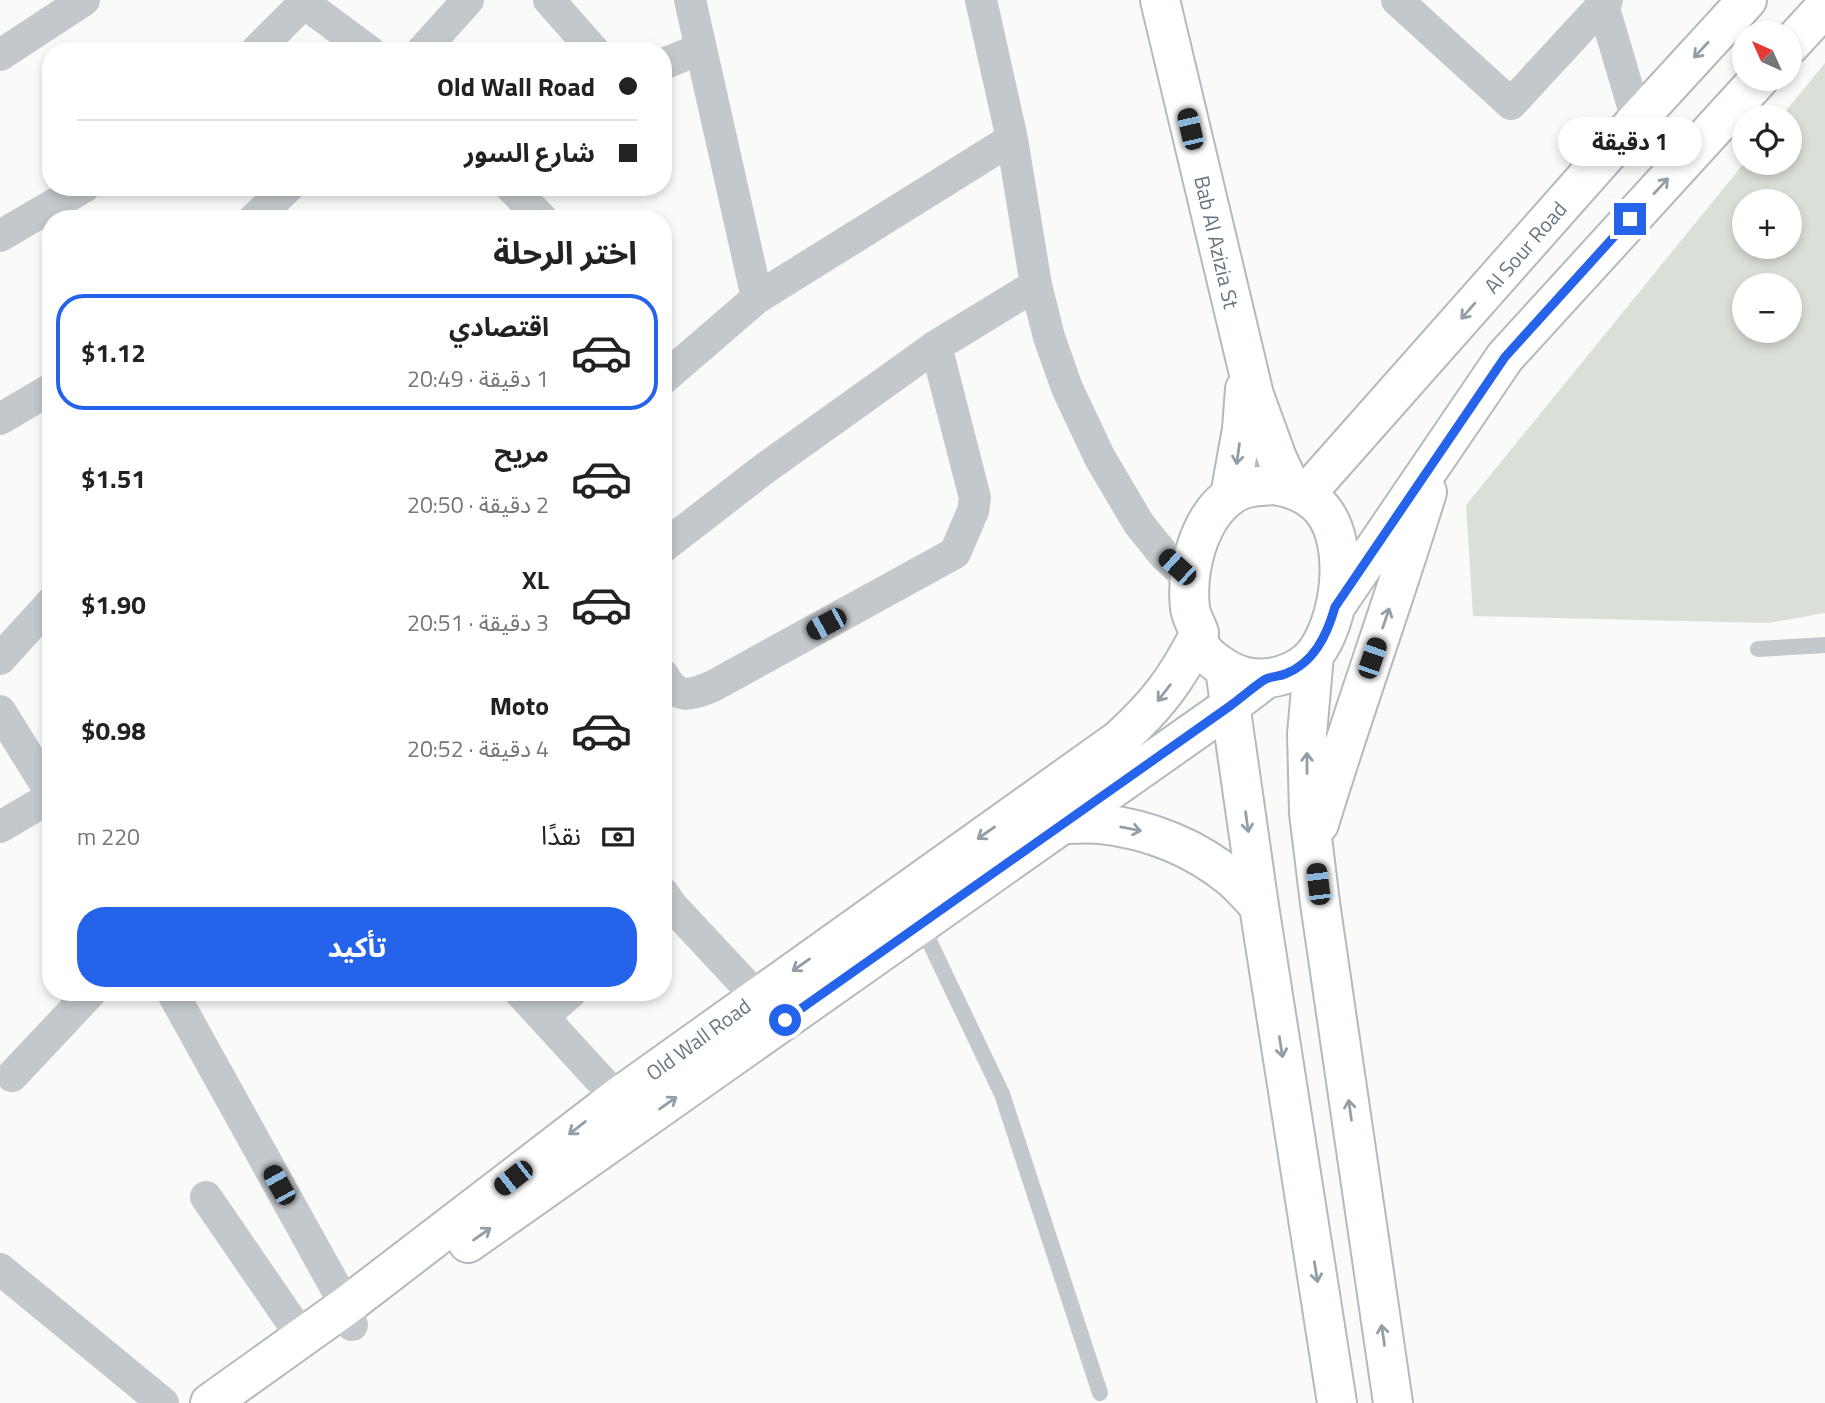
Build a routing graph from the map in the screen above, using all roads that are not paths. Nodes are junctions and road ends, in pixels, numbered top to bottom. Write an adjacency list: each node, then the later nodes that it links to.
1 (84, 0): 18 (street)
2 (468, 0): 15 (street)
3 (549, 0): 16 (street)
4 (690, 0): 17 (street)
5 (981, 0): 22 (street)
6 (1160, 0): 33 (main road, Bab Al Azizia St)
7 (1397, 0): 10 (street)
8 (1747, 0): 21 (main road, Al Sour Road, one-way to 21)
9 (302, 2): 13 (street); 14 (street)
10 (1605, 3): 21 (street)
11 (1825, 7): 12 (main road)
12 (1802, 32)
13 (264, 42)
14 (357, 42)
15 (430, 42)
16 (586, 42)
17 (700, 50): 19 (street); 30 (street)
18 (0, 55)
19 (672, 61)
20 (1748, 91): 36 (main road, one-way to 20)
21 (1637, 120): 37 (main road, Al Sour Road, one-way to 37)
22 (1012, 139): 29 (street); 30 (street)
23 (69, 196): 25 (street)
24 (520, 196): 26 (street)
25 (45, 210)
26 (533, 210)
27 (42, 212): 28 (street)
28 (0, 236)
29 (1036, 285): 31 (street); 40 (street)
30 (757, 298): 32 (street)
31 (936, 346): 39 (street); 50 (street)
32 (672, 360)
33 (1245, 362): 37 (main road, Bab Al Azizia St); 38 (main road, Bab Al Azizia St, one-way to 38)
34 (42, 394): 35 (street)
35 (0, 419)
36 (1438, 454): 41 (main road); 57 (main road, one-way to 36)
37 (1298, 492): 38 (main road); 41 (main road)
38 (1230, 496): 40 (main road)
39 (672, 540)
40 (1190, 579): 43 (main road)
41 (1335, 607): 46 (main road)
42 (42, 613): 47 (street)
43 (1199, 635): 48 (main road); 61 (main road, Old Wall Road, one-way to 61)
44 (1825, 645): 45 (lane)
45 (1758, 649)
46 (1314, 655): 49 (main road); 57 (main road, one-way to 46)
47 (0, 659)
48 (1225, 669): 49 (main road); 51 (main road)
49 (1267, 678): 51 (main road, Old Wall Road)
50 (672, 693)
51 (1230, 706): 55 (main road, Old Wall Road); 58 (main road, one-way to 58)
52 (0, 711): 53 (street)
53 (42, 780)
54 (42, 801): 56 (street)
55 (1063, 824): 58 (main road, one-way to 58); 60 (main road, Old Wall Road)
56 (0, 827)
57 (1313, 846): 78 (main road, one-way to 57)
58 (1259, 906): 77 (main road, one-way to 77)
59 (672, 910): 61 (street)
60 (921, 924): 71 (main road, Old Wall Road, one-way to 60); 73 (lane)
61 (757, 997): 68 (main road, Old Wall Road)
62 (83, 1001): 67 (street)
63 (177, 1001): 71 (street)
64 (528, 1001): 66 (street)
65 (561, 1001): 66 (street)
66 (543, 1017): 68 (street)
67 (12, 1076)
68 (617, 1098): 71 (main road, Old Wall Road, one-way to 71)
69 (206, 1197): 72 (street)
70 (0, 1269): 74 (street)
71 (349, 1315): 72 (main road, Old Wall Road); 76 (main road, Old Wall Road)
72 (302, 1337): 75 (main road, Old Wall Road)
73 (1100, 1393)
74 (163, 1403)
75 (210, 1403)
76 (248, 1403)
77 (1337, 1403)
78 (1393, 1403)

